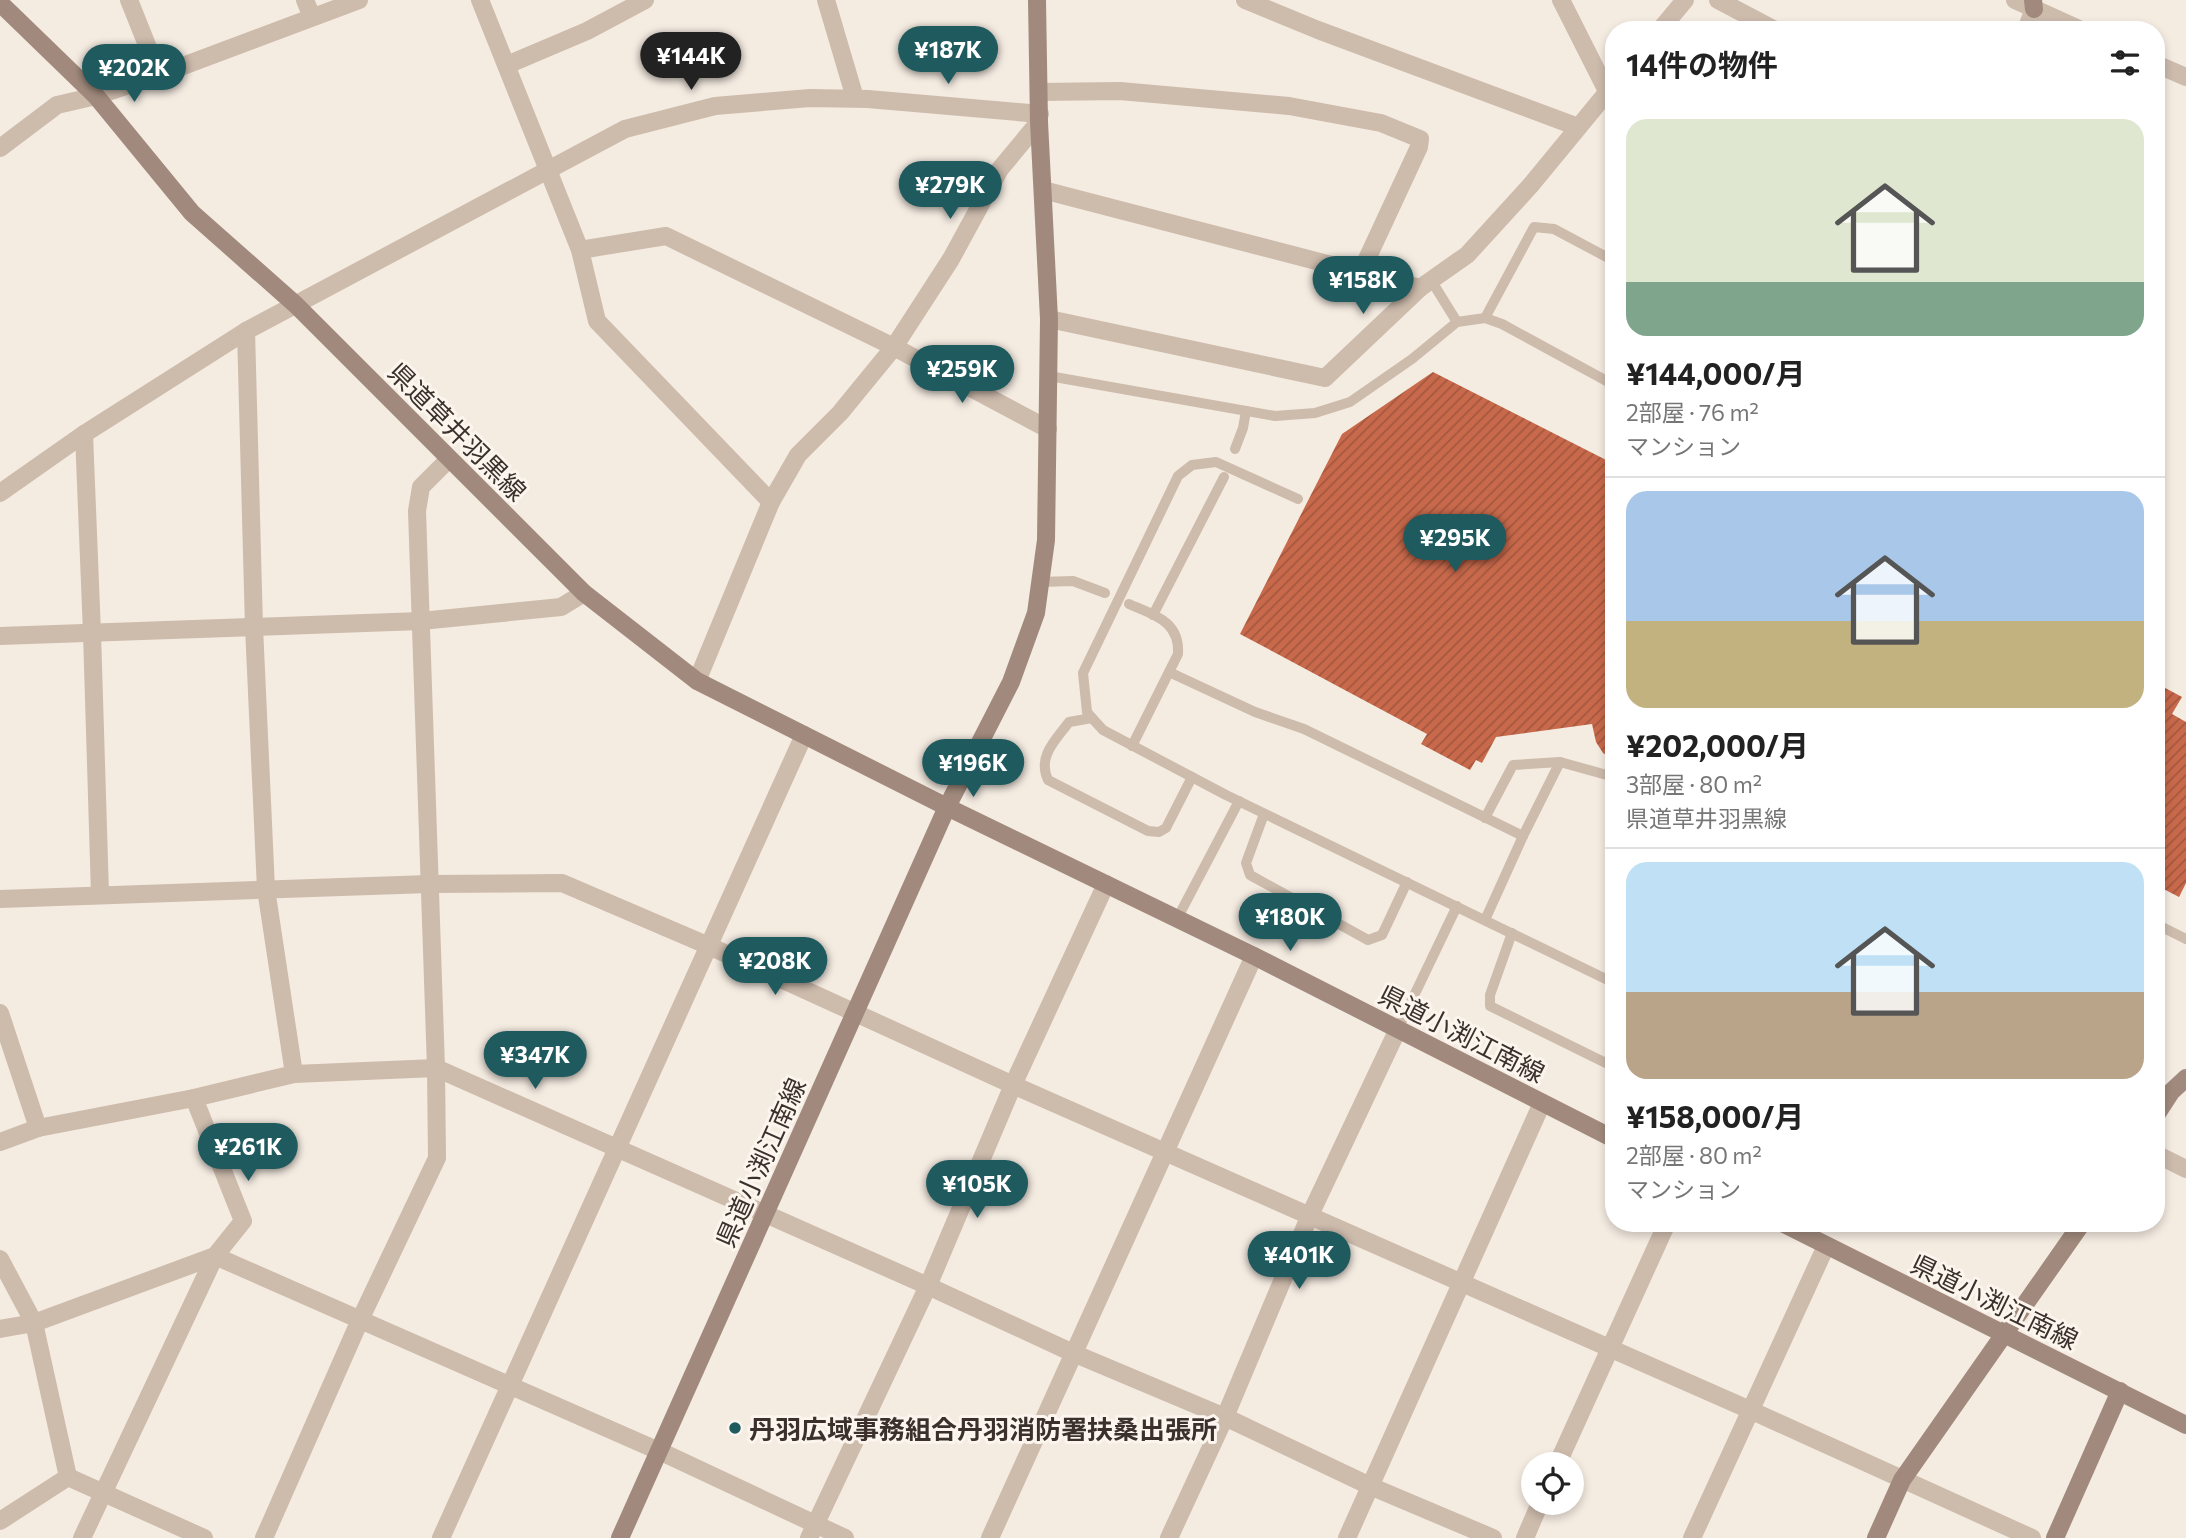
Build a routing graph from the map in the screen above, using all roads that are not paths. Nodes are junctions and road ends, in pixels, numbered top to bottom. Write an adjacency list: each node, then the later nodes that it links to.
1 (129, 0): 22 (street)
2 (305, 0): 15 (street)
3 (359, 0): 15 (street)
4 (480, 0): 20 (street)
5 (645, 0): 20 (street)
6 (827, 0): 28 (street)
7 (1245, 0): 30 (street)
8 (1561, 0): 23 (street)
9 (1685, 0): 16 (street)
10 (1718, 0): 17 (street)
11 (2015, 0): 14 (street)
12 (1040, 1): 25 (main road, 県道小渕江南線)
13 (0, 3): 27 (main road, 県道草井羽黒線)
14 (2034, 4): 18 (street); 19 (street)
15 (312, 17): 22 (street)
16 (1668, 21)
17 (1758, 21)
18 (2029, 21)
19 (2065, 21)
20 (507, 65): 32 (street)
21 (2165, 68): 24 (street)
22 (159, 75): 27 (street)
23 (1605, 77)
24 (2186, 78)
25 (1039, 92): 29 (main road, 県道小渕江南線); 36 (street)
26 (1605, 94): 30 (street)
27 (96, 96): 31 (street); 38 (main road, 県道草井羽黒線)
28 (855, 98): 29 (street); 32 (street)
29 (1040, 118): 33 (main road, 県道小渕江南線); 43 (street)
30 (1578, 127): 37 (street)
31 (0, 148)
32 (548, 170): 34 (street); 38 (street)
33 (1043, 190): 36 (street); 40 (main road, 県道小渕江南線)
34 (580, 250): 43 (street); 54 (street)
35 (1605, 256): 39 (lane)
36 (1365, 272): 37 (street)
37 (1426, 284): 40 (street); 41 (lane)
38 (296, 305): 42 (street); 50 (main road, 県道草井羽黒線)
39 (1485, 318): 41 (lane); 45 (lane)
40 (1049, 319): 44 (main road, 県道小渕江南線)
41 (1457, 322): 46 (lane)
42 (246, 331): 48 (street); 61 (street)
43 (894, 347): 47 (street); 54 (street)
44 (1049, 376): 46 (lane); 47 (main road, 県道小渕江南線)
45 (1605, 380)
46 (1246, 411): 49 (lane)
47 (1048, 429): 55 (main road, 県道小渕江南線)
48 (83, 434): 52 (street); 62 (street)
49 (1236, 449)
50 (449, 460): 56 (main road, 県道草井羽黒線); 60 (street)
51 (1224, 477): 59 (lane)
52 (0, 493)
53 (1298, 499): 66 (lane)
54 (771, 502): 65 (street)
55 (1040, 582): 57 (lane); 73 (main road, 県道小渕江南線)
56 (584, 593): 60 (street); 65 (main road, 県道草井羽黒線)
57 (1105, 593)
58 (1129, 604): 59 (lane)
59 (1153, 615): 64 (lane)
60 (421, 621): 61 (street); 78 (street)
61 (254, 627): 62 (street); 80 (street)
62 (93, 633): 63 (street); 81 (street)
63 (0, 636)
64 (1169, 672): 68 (lane); 75 (lane)
65 (697, 681): 67 (main road, 県道草井羽黒線)
66 (1092, 718): 68 (lane); 71 (lane)
67 (804, 735): 73 (main road, 県道草井羽黒線); 89 (street)
68 (1132, 746): 71 (lane)
69 (1560, 762): 70 (lane); 75 (lane); 76 (lane)
70 (1605, 774)
71 (1192, 777): 72 (lane)
72 (1239, 801): 74 (lane); 84 (lane)
73 (947, 807): 79 (main road, 県道小渕江南線); 93 (main road, 県道小渕江南線)
74 (1264, 814): 77 (lane); 77 (lane)
75 (1485, 818): 76 (lane)
76 (1523, 836): 85 (lane)
77 (1408, 882): 83 (lane)
78 (429, 884): 80 (street); 89 (street); 96 (street)
79 (1106, 884): 84 (main road, 県道小渕江南線); 99 (street)
80 (266, 889): 81 (street); 97 (street)
81 (100, 894): 82 (street)
82 (0, 899)
83 (1457, 906): 85 (lane); 94 (lane)
84 (1177, 919): 90 (main road, 県道小渕江南線)
85 (1485, 920): 87 (lane)
86 (2165, 928): 88 (lane)
87 (1512, 933): 91 (lane); 95 (lane)
88 (2186, 939)
89 (709, 946): 93 (street); 106 (street)
90 (1254, 957): 94 (main road, 県道小渕江南線); 107 (street)
91 (1605, 979)
92 (0, 1013): 103 (street)
93 (856, 1013): 99 (street); 110 (main road, 県道小渕江南線)
94 (1398, 1029): 102 (main road, 県道小渕江南線); 111 (street)
95 (1605, 1063)
96 (436, 1068): 97 (street); 106 (street); 120 (street)
97 (294, 1074): 100 (street)
98 (2186, 1078): 101 (main road)
99 (1013, 1086): 107 (street); 119 (street)
100 (194, 1098): 103 (street); 116 (street)
101 (2165, 1102)
102 (1542, 1104): 104 (main road, 県道小渕江南線); 118 (street)
103 (38, 1128): 105 (street)
104 (1605, 1135)
105 (0, 1142)
106 (619, 1149): 110 (street); 126 (street)
107 (1165, 1151): 111 (street); 125 (street)
108 (2165, 1158): 109 (street)
109 (2186, 1169)
110 (765, 1215): 119 (street); 131 (main road, 県道小渕江南線)
111 (1310, 1215): 118 (street); 129 (street)
112 (1663, 1232): 124 (street)
113 (1800, 1232): 115 (main road, 県道小渕江南線)
114 (2076, 1232): 123 (main road)
115 (1826, 1245): 123 (main road, 県道小渕江南線); 128 (street)
116 (215, 1256): 120 (street); 121 (street); 136 (street)
117 (0, 1259): 121 (street)
118 (1461, 1284): 124 (street); 135 (street)
119 (928, 1286): 125 (street); 139 (street)
120 (360, 1320): 126 (street); 142 (street)
121 (34, 1323): 122 (street); 133 (street)
122 (0, 1329)
123 (2005, 1336): 127 (main road, 県道小渕江南線); 134 (main road)
124 (1609, 1349): 128 (street); 132 (street)
125 (1073, 1353): 129 (street); 146 (street)
126 (510, 1387): 131 (street); 143 (street)
127 (2120, 1391): 130 (main road, 県道小渕江南線); 154 (main road)
128 (1749, 1410): 134 (street); 151 (street)
129 (1224, 1417): 135 (street); 147 (street)
130 (2186, 1425)
131 (659, 1452): 139 (street); 144 (main road, 県道小渕江南線)
132 (1563, 1452)
133 (68, 1477): 136 (street); 138 (street)
134 (1902, 1480): 152 (main road); 153 (street)
135 (1370, 1486): 148 (street); 149 (street)
136 (104, 1493): 140 (street); 141 (street)
137 (1535, 1515): 150 (street)
138 (0, 1521)
139 (812, 1532): 145 (street)
140 (82, 1538)
141 (204, 1538)
142 (264, 1538)
143 (441, 1538)
144 (620, 1538)
145 (845, 1538)
146 (990, 1538)
147 (1169, 1538)
148 (1347, 1538)
149 (1493, 1538)
150 (1525, 1538)
151 (1692, 1538)
152 (1876, 1538)
153 (2032, 1538)
154 (2055, 1538)

